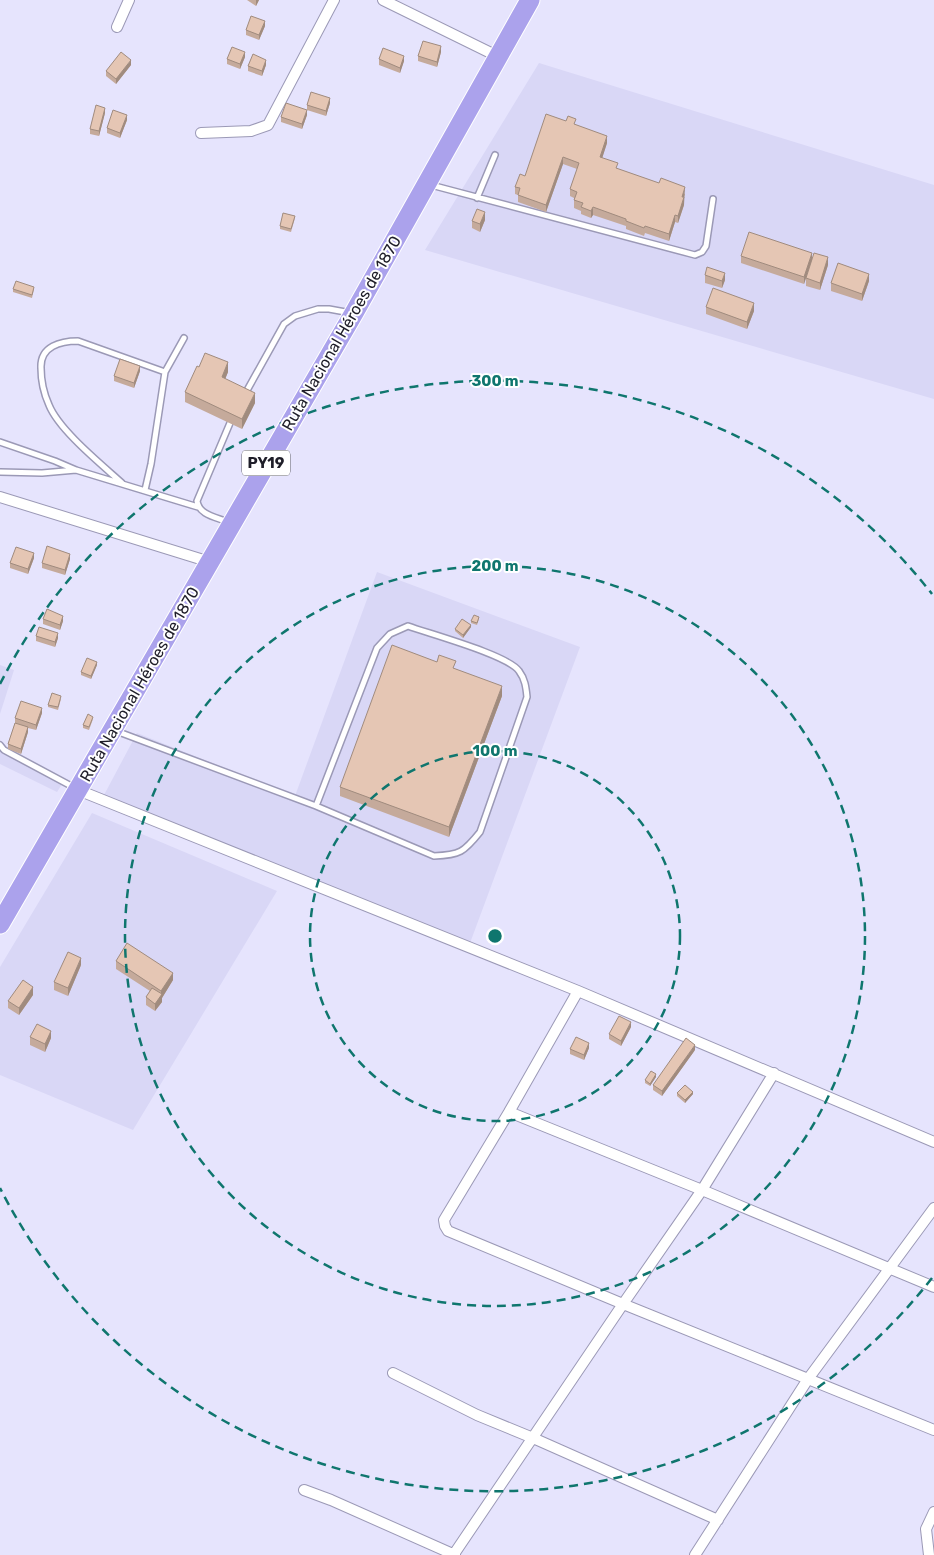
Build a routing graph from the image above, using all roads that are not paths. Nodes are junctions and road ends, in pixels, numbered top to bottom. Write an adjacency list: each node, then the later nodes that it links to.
1 (129, 0): 5 (street)
2 (334, 0): 7 (street)
3 (383, 0): 6 (street)
4 (530, 0): 6 (highway, Ruta Nacional Héroes de 1870 / PY19)
5 (117, 27)
6 (497, 56): 9 (highway, Ruta Nacional Héroes de 1870 / PY19)
7 (200, 133)
8 (494, 155): 10 (lane)
9 (426, 184): 10 (lane); 12 (highway, Ruta Nacional Héroes de 1870 / PY19)
10 (477, 198): 11 (lane)
11 (713, 200)
12 (354, 313): 15 (lane); 24 (highway, Ruta Nacional Héroes de 1870 / PY19)
13 (184, 338): 14 (lane)
14 (166, 372): 20 (lane); 21 (lane)
15 (243, 398)
16 (230, 423): 23 (lane)
17 (0, 442): 18 (lane)
18 (76, 470): 19 (lane); 20 (lane)
19 (0, 472)
20 (122, 483): 21 (lane)
21 (145, 490): 23 (lane)
22 (0, 497): 25 (street)
23 (198, 507): 24 (lane)
24 (232, 523): 25 (highway, Ruta Nacional Héroes de 1870 / PY19)
25 (210, 562): 26 (highway, Ruta Nacional Héroes de 1870 / PY19)
26 (113, 730): 28 (highway, Ruta Nacional Héroes de 1870 / PY19); 29 (lane)
27 (0, 746): 28 (lane)
28 (78, 790): 30 (highway, Ruta Nacional Héroes de 1870 / PY19); 31 (street)
29 (316, 806): 29 (lane)
30 (0, 924)
31 (578, 991): 32 (street); 33 (street)
32 (774, 1073): 34 (street); 35 (street)
33 (509, 1112): 35 (street); 39 (street)
34 (934, 1142)
35 (702, 1190): 37 (street); 39 (street)
36 (934, 1208): 37 (street)
37 (890, 1269): 38 (street); 41 (street)
38 (934, 1287)
39 (623, 1304): 41 (street); 43 (street)
40 (393, 1374): 43 (street)
41 (808, 1379): 42 (street); 46 (street)
42 (934, 1430)
43 (533, 1438): 46 (street); 47 (street)
44 (304, 1490): 47 (street)
45 (934, 1512): 49 (street)
46 (718, 1520): 48 (street)
47 (455, 1555)
48 (695, 1555)
49 (929, 1555)

